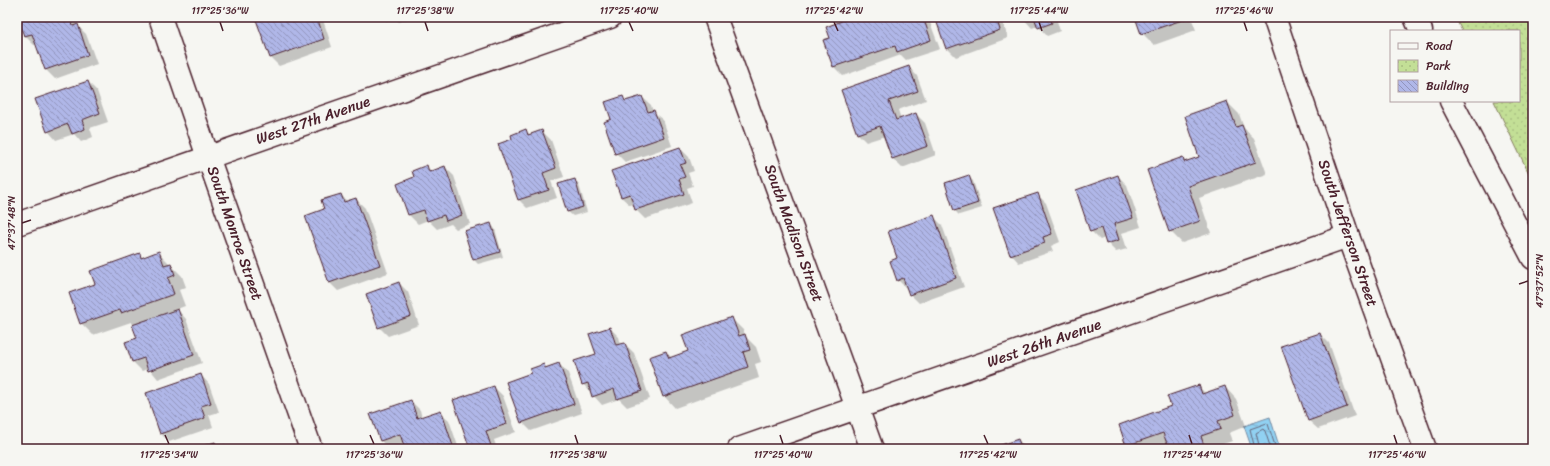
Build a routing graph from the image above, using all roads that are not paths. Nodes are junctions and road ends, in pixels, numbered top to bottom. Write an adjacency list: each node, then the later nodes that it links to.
1 (160, 17): 8 (street, South Monroe Street)
2 (610, 17): 8 (street, West 27th Avenue)
3 (715, 17): 12 (street, South Madison Street)
4 (1274, 17): 10 (street, South Jefferson Street)
5 (1415, 17): 6 (street)
6 (1421, 30)
7 (1453, 102): 11 (street)
8 (208, 157): 9 (street, West 27th Avenue); 13 (street, South Monroe Street)
9 (17, 224)
10 (1348, 236): 12 (street, West 26th Avenue); 16 (street, South Jefferson Street)
11 (1533, 258)
12 (858, 408): 14 (street, West 26th Avenue); 15 (street, South Madison Street)
13 (311, 449)
14 (739, 449)
15 (872, 449)
16 (1425, 449)

